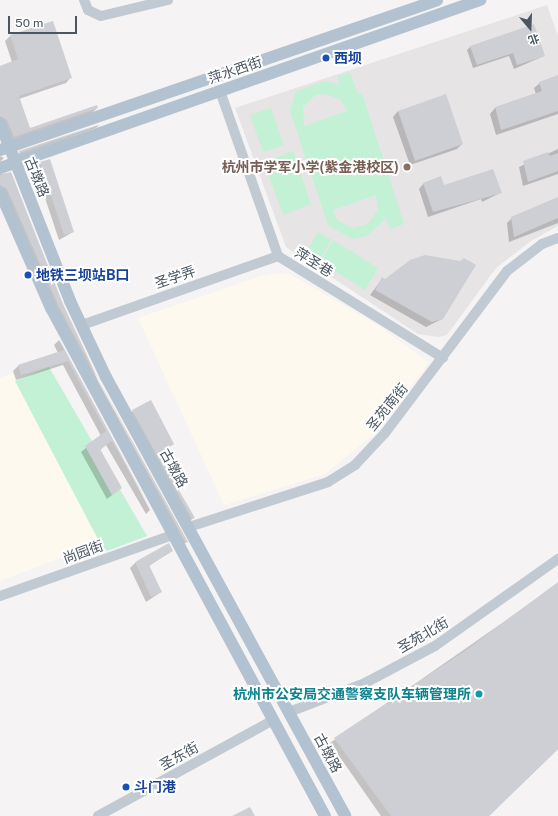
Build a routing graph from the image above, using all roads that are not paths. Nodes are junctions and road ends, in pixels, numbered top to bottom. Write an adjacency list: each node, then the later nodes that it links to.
1 (84, 0): 2 (street)
2 (168, 0)
3 (437, 0): 7 (main road, 萍水西街)
4 (480, 0): 5 (main road, 萍水西街)
5 (220, 91): 8 (main road, 萍水西街); 12 (street, 萍圣巷)
6 (0, 123): 7 (main road, 古墩路)
7 (4, 149): 8 (main road, 古墩路)
8 (14, 162): 9 (main road, 萍水西街); 13 (main road, 古墩路)
9 (0, 168)
10 (0, 192): 16 (main road)
11 (558, 238): 14 (street, 圣苑南街)
12 (278, 256): 13 (street, 圣学弄); 14 (street, 萍圣巷)
13 (82, 325): 15 (main road, 古墩路)
14 (443, 358): 15 (street, 圣苑南街)
15 (189, 527): 19 (main road, 古墩路)
16 (175, 534): 18 (street, 尚园街); 20 (main road)
17 (558, 559): 19 (street, 圣苑北街)
18 (0, 596)
19 (290, 712): 23 (main road, 古墩路)
20 (273, 720): 21 (street, 圣东街); 22 (main road)
21 (98, 816)
22 (325, 816)
23 (345, 816)

